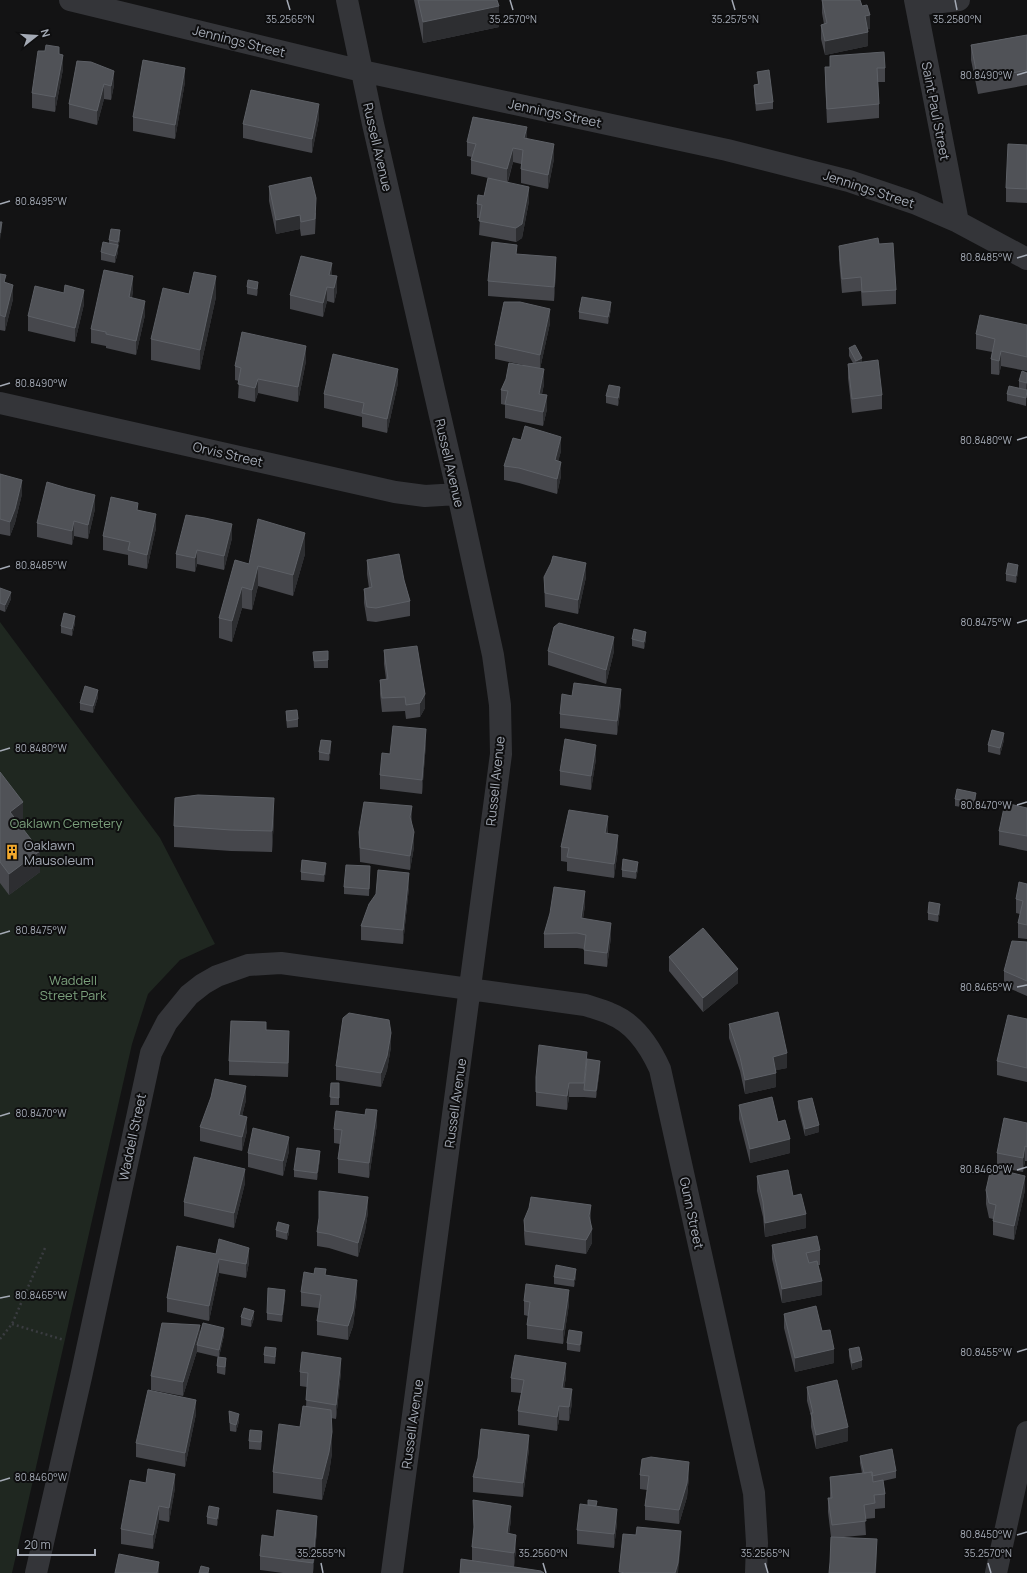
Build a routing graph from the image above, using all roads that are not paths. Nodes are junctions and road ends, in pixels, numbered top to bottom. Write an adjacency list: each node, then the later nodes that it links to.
1 (70, 0): 5 (street, Jennings Street)
2 (347, 0): 5 (street, Russell Avenue)
3 (959, 0): 4 (street)
4 (916, 3): 6 (street, Saint Paul Street)
5 (362, 71): 6 (street, Jennings Street); 9 (street, Russell Avenue)
6 (958, 222): 7 (street, Jennings Street)
7 (1027, 259)
8 (0, 403): 9 (street, Orvis Street)
9 (458, 494): 10 (street, Russell Avenue)
10 (470, 989): 12 (street, Waddell Street); 13 (street, Russell Avenue); 14 (street, Gunn Street)
11 (1027, 1432): 15 (street)
12 (36, 1573)
13 (392, 1573)
14 (756, 1573)
15 (996, 1573)

